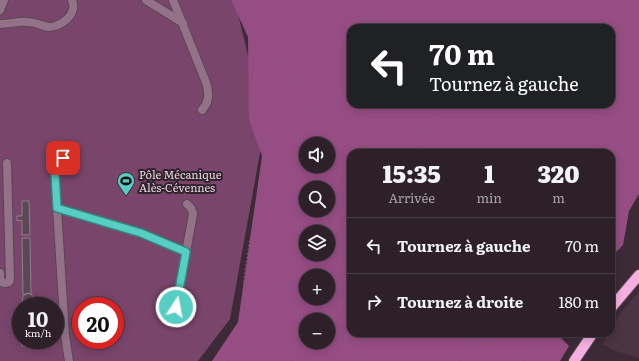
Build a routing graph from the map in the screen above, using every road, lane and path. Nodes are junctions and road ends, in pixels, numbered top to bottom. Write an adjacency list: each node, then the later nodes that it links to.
1 (4, 0): 7 (lane)
2 (72, 0): 9 (lane)
3 (146, 0): 8 (lane)
4 (173, 0): 8 (lane)
5 (249, 0): 13 (path)
6 (380, 0): 10 (path)
7 (0, 10)
8 (183, 22): 12 (lane)
9 (0, 24)
10 (372, 24)
11 (434, 108): 15 (path)
12 (202, 110)
13 (312, 137)
14 (274, 143): 32 (path)
15 (422, 149)
16 (63, 158): 20 (lane)
17 (7, 163): 18 (lane)
18 (4, 197): 23 (lane)
19 (187, 204): 22 (lane)
20 (57, 208): 22 (lane); 39 (lane)
21 (332, 217): 25 (path)
22 (186, 252): 31 (lane)
23 (0, 273)
24 (639, 275): 30 (main road)
25 (347, 281)
26 (299, 283): 32 (path)
27 (335, 283): 28 (path)
28 (347, 285)
29 (347, 292): 33 (path)
30 (615, 303)
31 (176, 307)
32 (247, 307): 40 (path)
33 (333, 313)
34 (365, 337): 42 (path)
35 (489, 337): 43 (path)
36 (537, 337): 44 (path)
37 (590, 337): 45 (main road)
38 (303, 349): 41 (path)
39 (69, 361)
40 (224, 361)
41 (295, 361)
42 (366, 361)
43 (456, 361)
44 (521, 361)
45 (574, 361)

